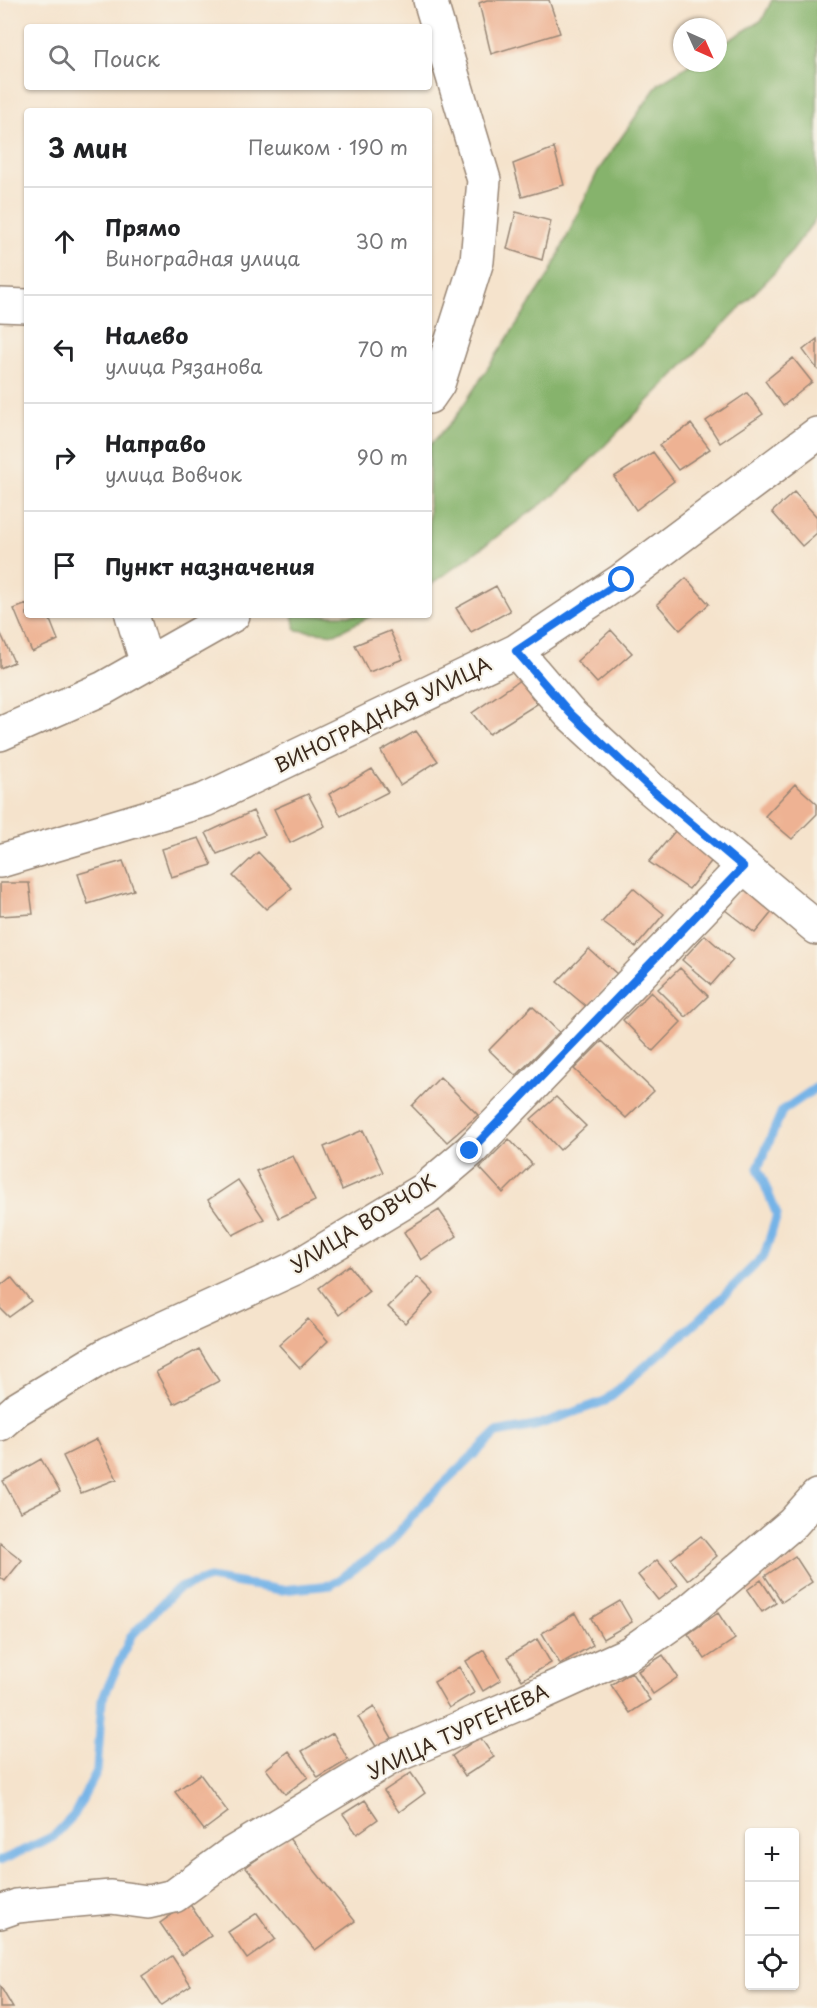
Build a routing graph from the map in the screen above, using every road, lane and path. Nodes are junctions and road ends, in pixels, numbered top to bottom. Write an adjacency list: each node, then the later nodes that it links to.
1 (430, 0): 4 (street)
2 (0, 305): 3 (street)
3 (24, 306)
4 (432, 393)
5 (817, 434): 8 (street, ВИНОГРАДНАЯ УЛИЦА)
6 (133, 618): 9 (street)
7 (228, 618): 9 (street)
8 (516, 651): 11 (street, ВИНОГРАДНАЯ УЛИЦА); 12 (street)
9 (147, 664): 10 (street)
10 (0, 734)
11 (0, 861)
12 (743, 867): 13 (street); 14 (street, УЛИЦА ВОВЧОК)
13 (817, 928)
14 (0, 1424)
15 (817, 1497): 16 (street, УЛИЦА ТУРГЕНЕВА)
16 (0, 1912)

